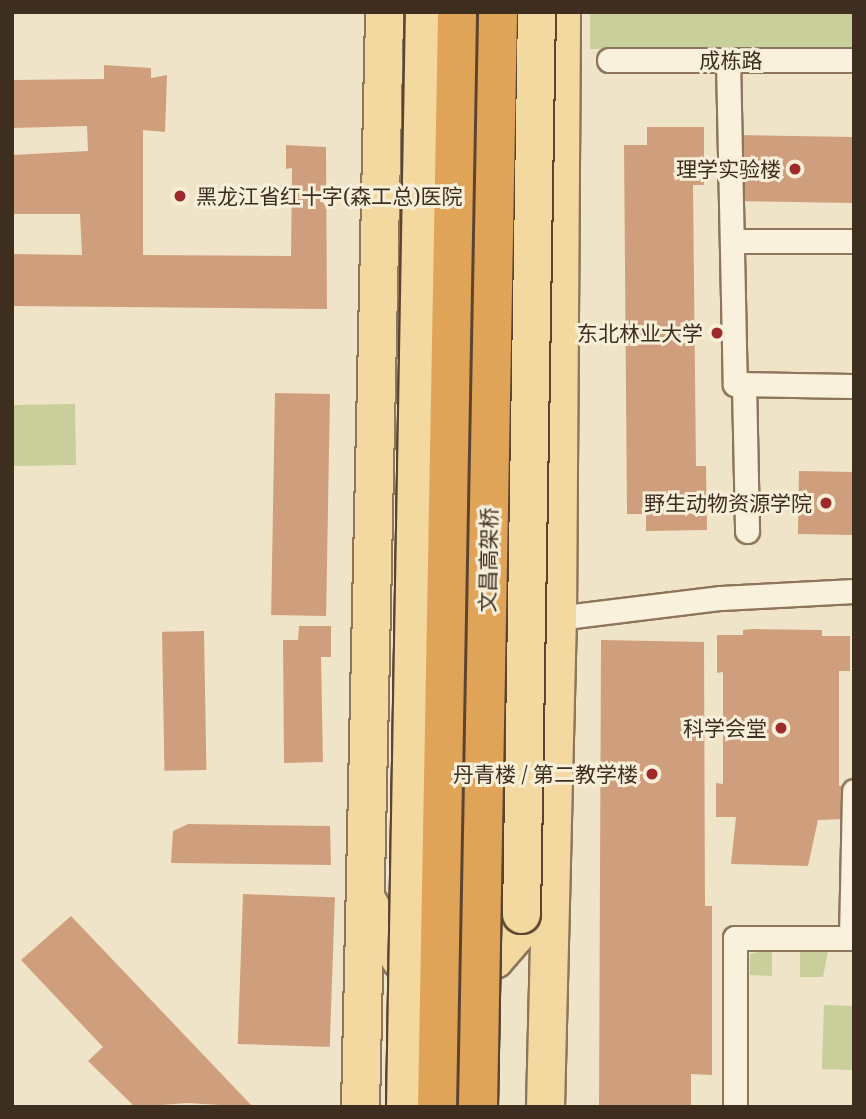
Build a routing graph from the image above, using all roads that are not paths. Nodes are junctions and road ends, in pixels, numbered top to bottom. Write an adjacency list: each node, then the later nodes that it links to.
1 (384, 12): 11 (main road)
2 (424, 12): 23 (main road, bridge)
3 (457, 12): 24 (highway, 文昌高架桥, bridge)
4 (498, 12): 25 (highway, 文昌高架桥, bridge)
5 (536, 12): 20 (main road, bridge)
6 (561, 12): 10 (main road)
7 (609, 60): 8 (street, 成栋路)
8 (728, 60): 9 (street, 成栋路); 12 (street)
9 (854, 60)
10 (560, 86): 11 (main road); 18 (main road)
11 (382, 96): 20 (main road)
12 (733, 241): 13 (street); 14 (street)
13 (854, 241)
14 (744, 384): 15 (street); 16 (street)
15 (854, 386)
16 (747, 531)
17 (854, 591): 18 (street)
18 (557, 618): 26 (main road)
19 (854, 791): 21 (street)
20 (363, 893): 22 (main road)
21 (852, 938): 27 (street)
22 (360, 1107)
23 (405, 1107)
24 (437, 1107)
25 (478, 1107)
26 (544, 1107)
27 (735, 1107)

